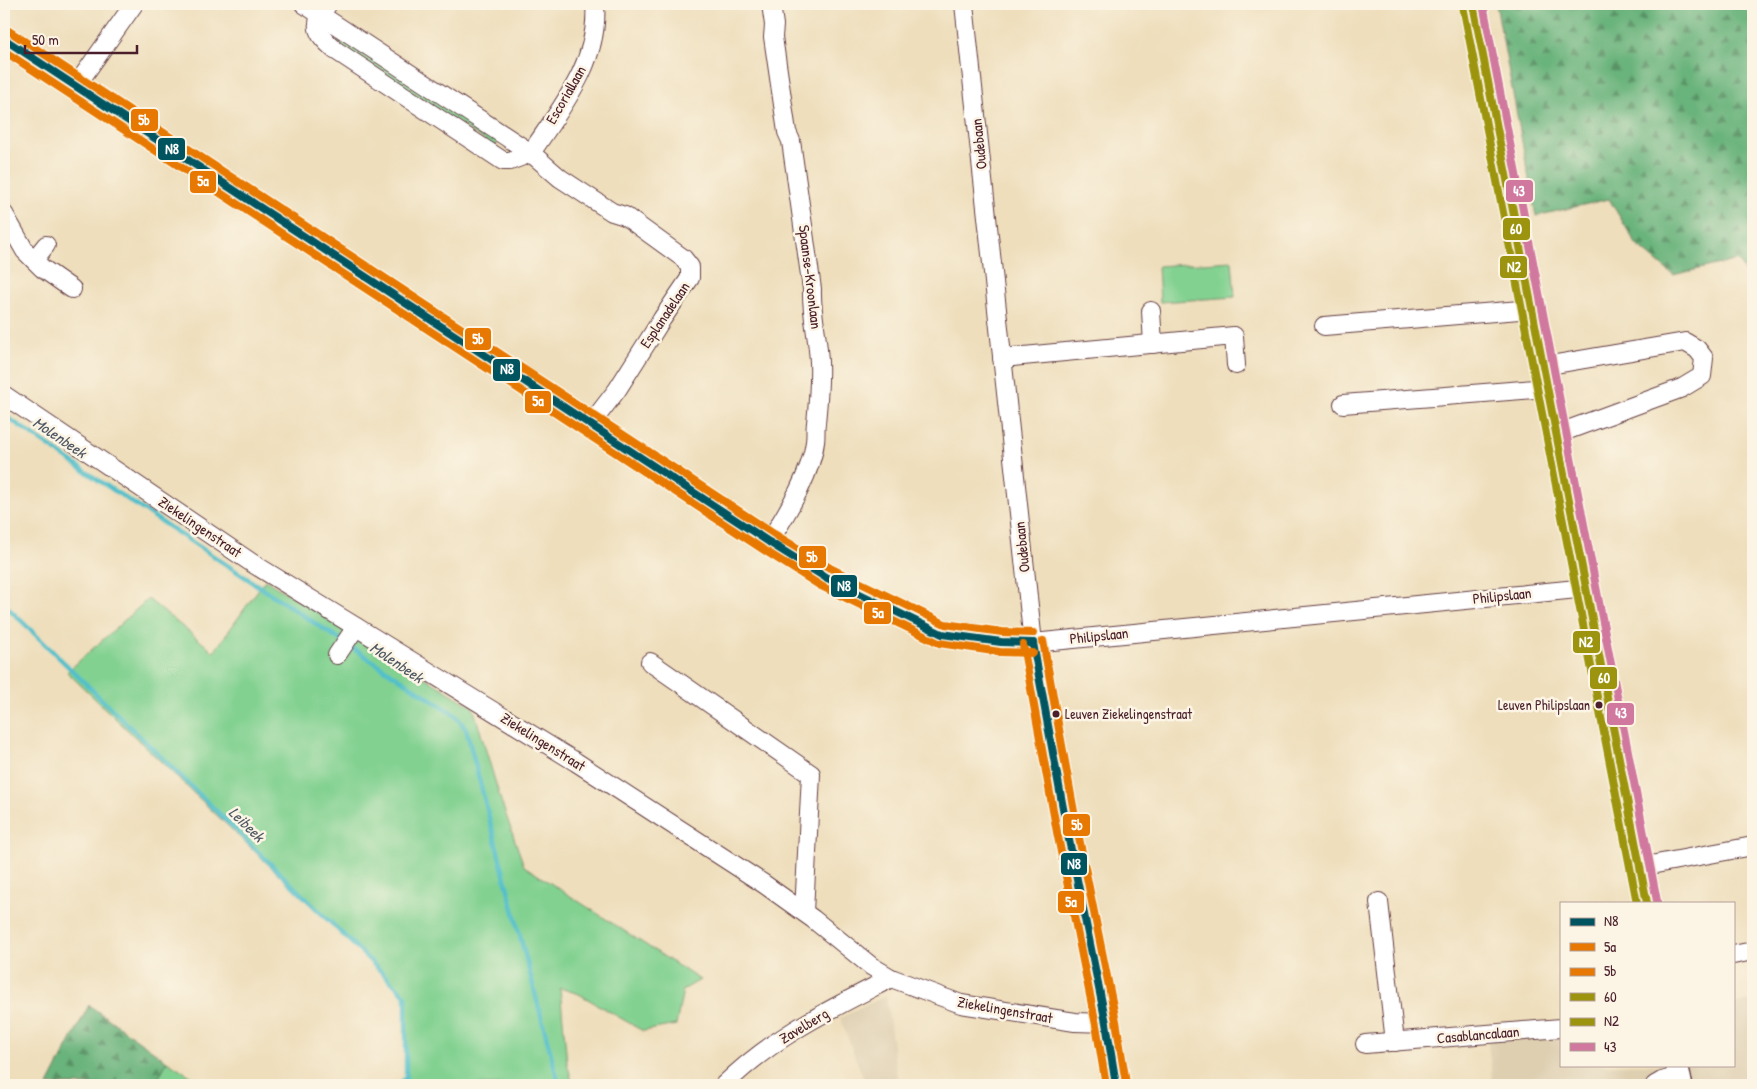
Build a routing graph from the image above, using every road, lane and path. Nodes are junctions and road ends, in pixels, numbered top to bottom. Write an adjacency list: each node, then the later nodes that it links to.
1 (134, 4): 9 (street)
2 (304, 4): 7 (street)
3 (594, 4): 10 (street, Escoriallaan)
4 (771, 4): 26 (street, Spaanse-Kroonlaan)
5 (964, 4): 19 (street, Oudebaan)
6 (1473, 4): 15 (main road)
7 (324, 9): 10 (street)
8 (4, 38): 9 (street, Philipslaan)
9 (76, 86): 24 (street, Philipslaan)
10 (531, 153): 24 (street, Esplanadelaan)
11 (4, 214): 13 (street)
12 (46, 245): 13 (street)
13 (34, 260): 14 (street)
14 (72, 289)
15 (1533, 309): 17 (street); 21 (main road)
16 (1151, 311): 18 (street)
17 (1324, 326)
18 (1154, 344): 19 (street); 20 (street)
19 (1002, 358): 29 (street, Oudebaan)
20 (1236, 365)
21 (1546, 377): 23 (street); 25 (main road); 25 (street)
22 (4, 394): 28 (street, Ziekelingenstraat)
23 (1343, 404)
24 (590, 424): 26 (street, Philipslaan)
25 (1557, 434): 27 (main road)
26 (769, 542): 29 (street, Philipslaan)
27 (1586, 588): 29 (street, Philipslaan); 33 (main road)
28 (356, 628): 30 (street); 36 (street, Ziekelingenstraat)
29 (1033, 643): 40 (street, Oudebaan)
30 (337, 656)
31 (650, 662): 36 (street)
32 (1753, 846): 33 (street)
33 (1640, 867): 35 (main road)
34 (1379, 902): 42 (street)
35 (1647, 902)
36 (804, 912): 39 (street, Ziekelingenstraat)
37 (1753, 951): 38 (street)
38 (1734, 955)
39 (891, 978): 40 (street, Ziekelingenstraat); 45 (street, Zavelberg)
40 (1106, 1023): 46 (street, Oudebaan)
41 (1560, 1028): 42 (street, Casablancalaan)
42 (1395, 1042): 43 (street, Casablancalaan)
43 (1365, 1044)
44 (1679, 1076): 47 (street)
45 (724, 1085)
46 (1116, 1085)
47 (1655, 1085)

